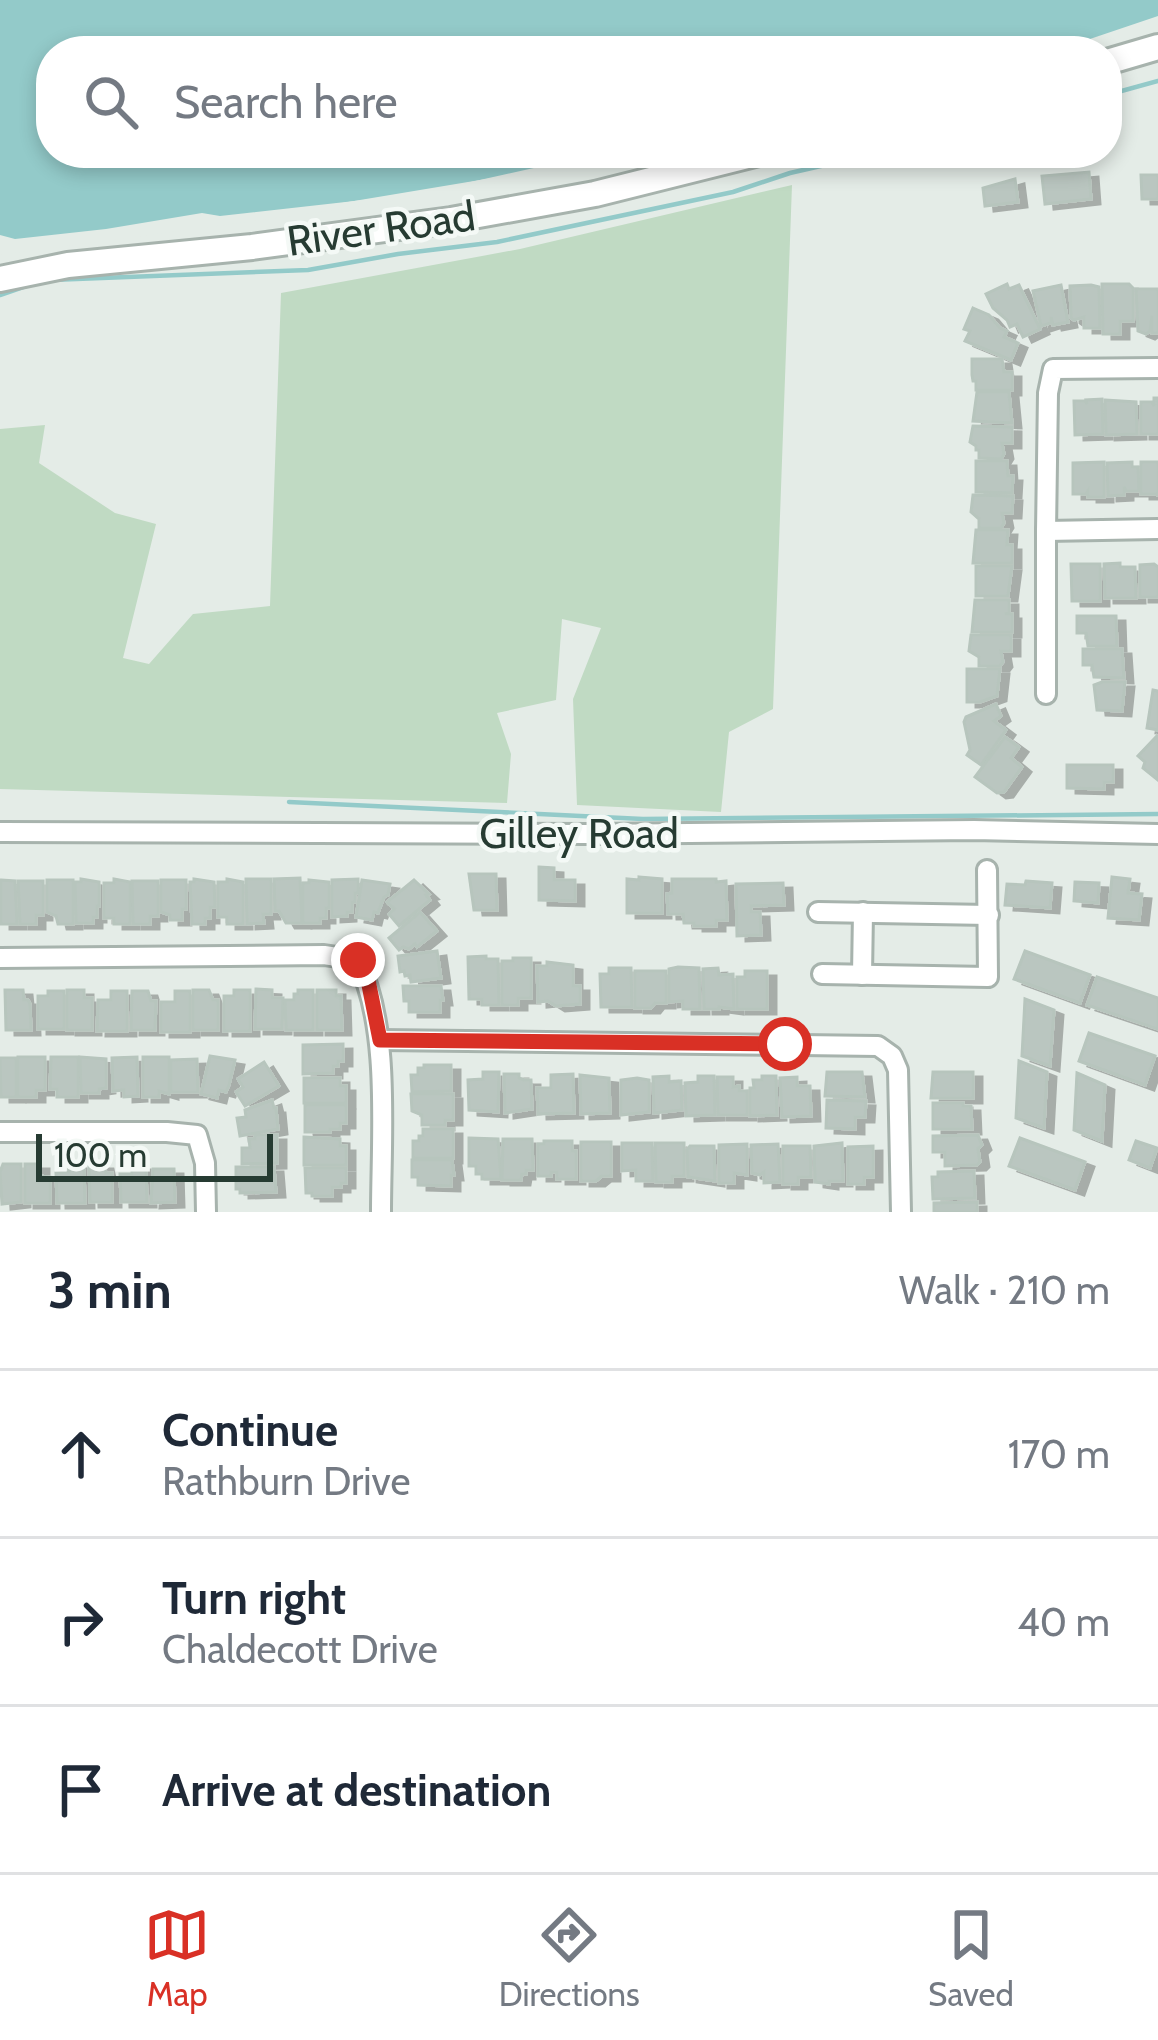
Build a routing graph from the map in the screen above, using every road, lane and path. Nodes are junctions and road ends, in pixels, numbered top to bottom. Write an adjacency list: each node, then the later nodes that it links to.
1 (1158, 46): 2 (street)
2 (1122, 57)
3 (698, 168): 4 (street, River Road)
4 (0, 279)
5 (1158, 368): 7 (street)
6 (1158, 529): 7 (street)
7 (1046, 531): 8 (street)
8 (1046, 694)
9 (0, 832): 10 (street, Gilley Road)
10 (1158, 834)
11 (987, 870): 14 (street)
12 (818, 911): 13 (street)
13 (862, 912): 14 (street); 17 (street)
14 (988, 915): 17 (street)
15 (0, 958): 18 (street)
16 (822, 974): 17 (street)
17 (862, 975)
18 (380, 1040): 21 (street); 22 (street)
19 (0, 1132): 20 (street)
20 (206, 1212)
21 (381, 1212)
22 (901, 1212)

